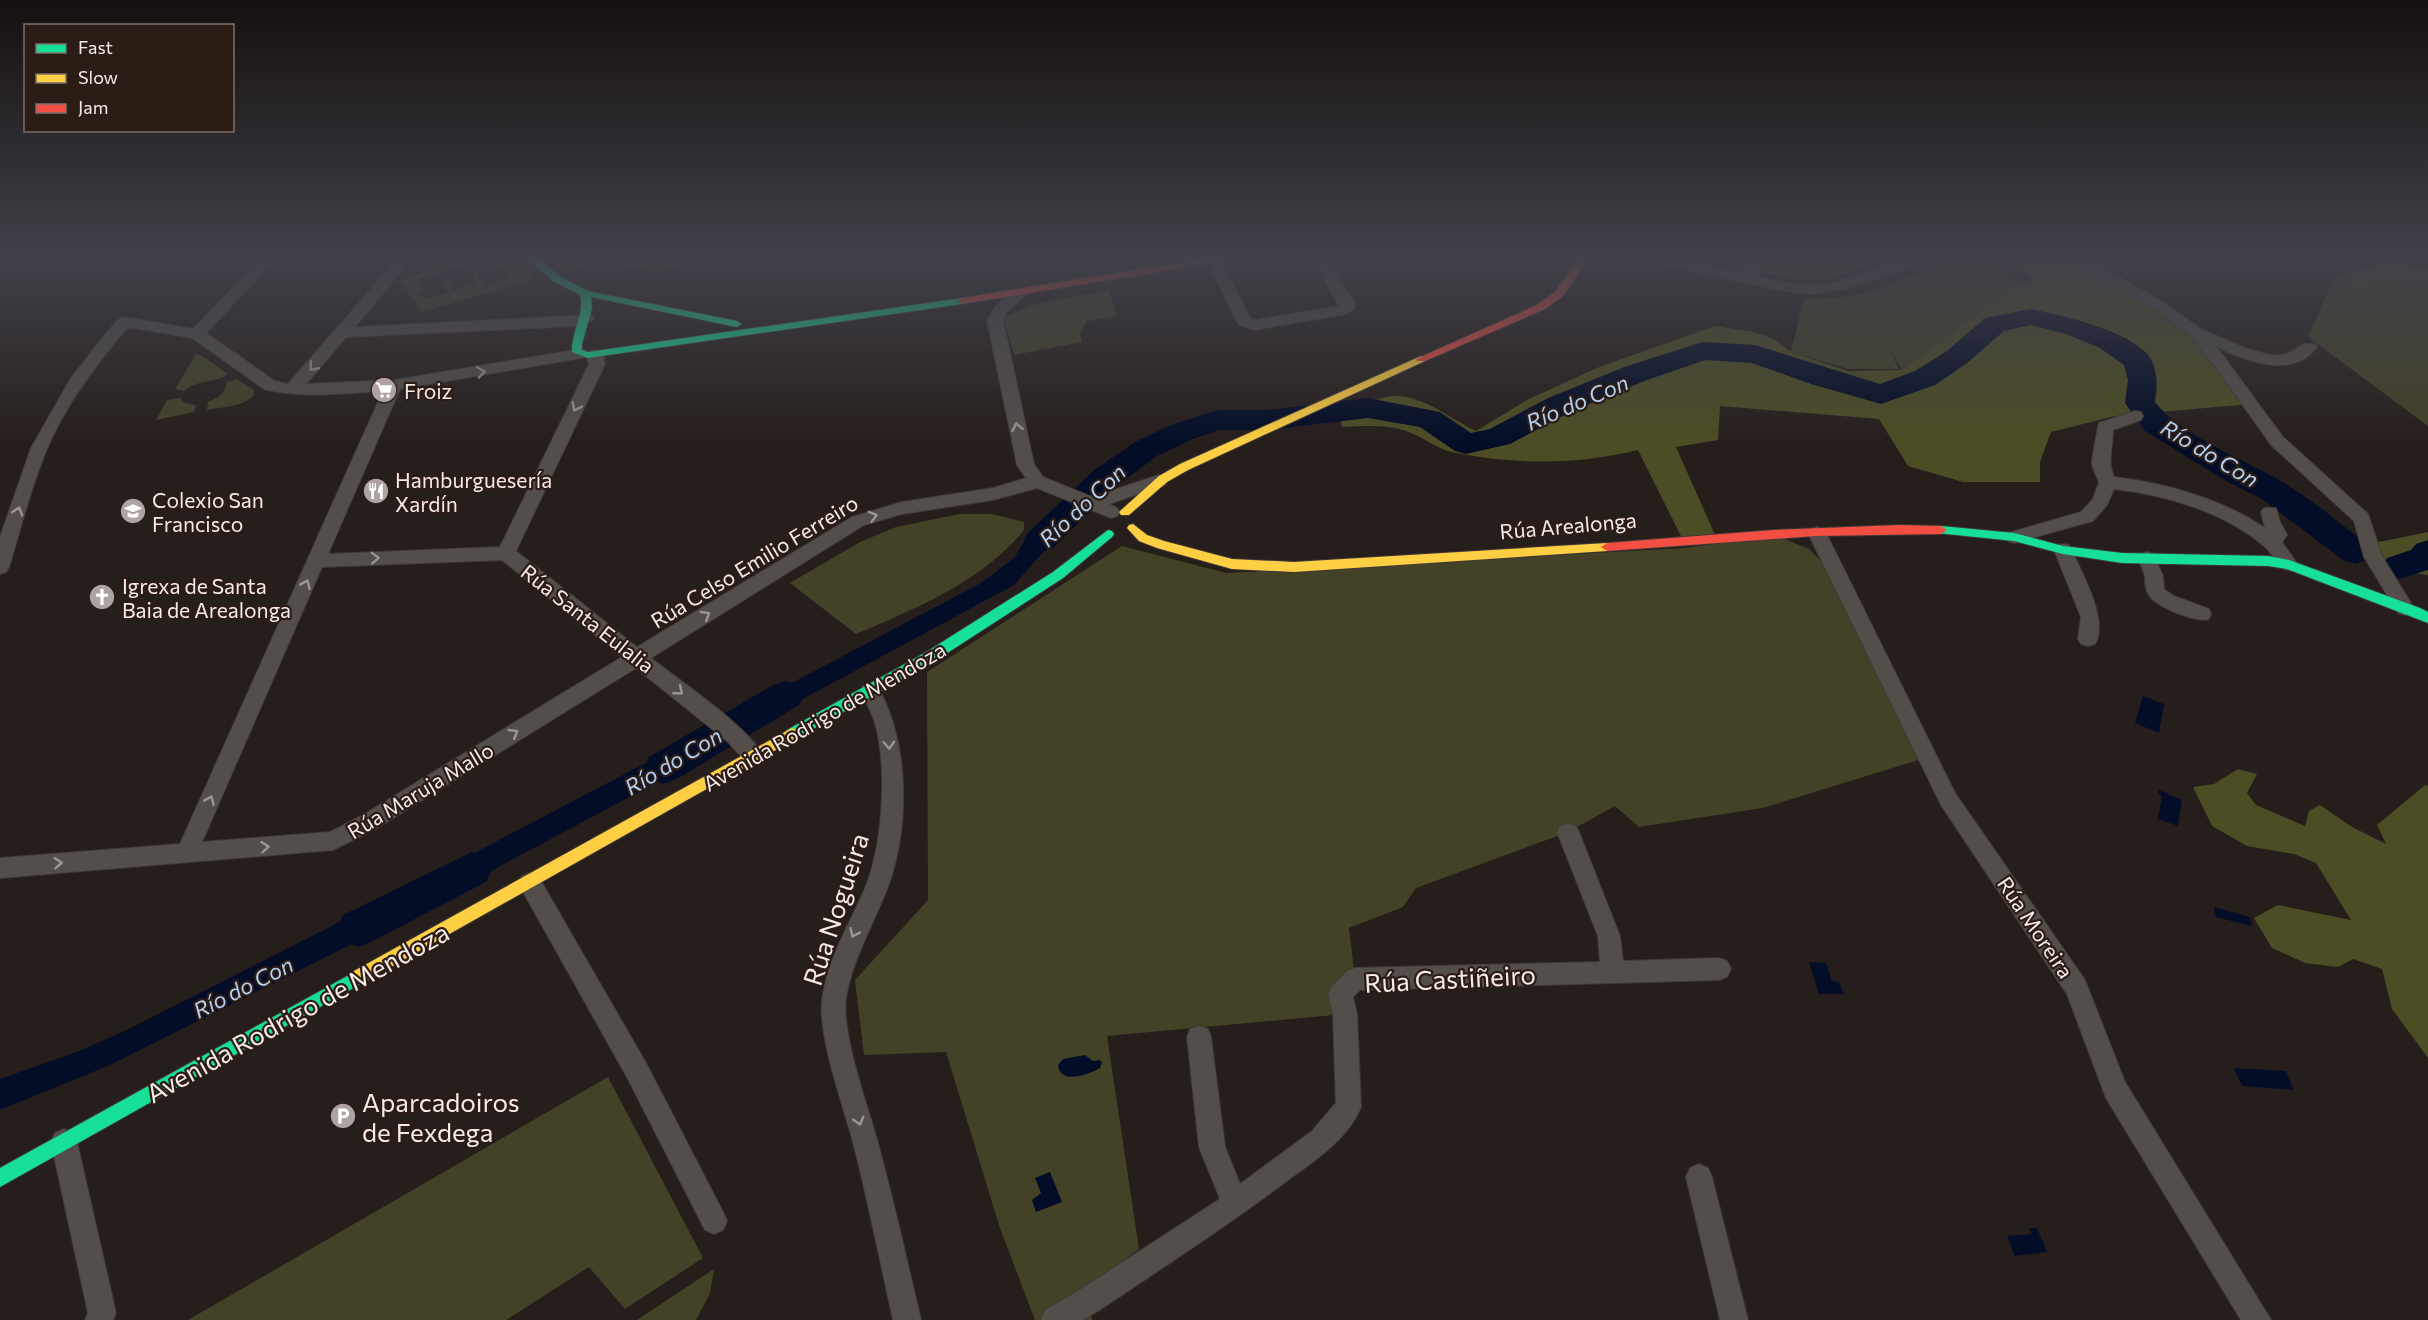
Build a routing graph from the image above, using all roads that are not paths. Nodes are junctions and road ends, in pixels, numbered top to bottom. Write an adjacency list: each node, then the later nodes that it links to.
1 (210, 321): 16 (street)
2 (354, 321): 14 (street)
3 (577, 321): 14 (street)
4 (584, 321): 19 (main road)
5 (698, 321): 17 (street)
6 (716, 321): 13 (main road)
7 (823, 321): 13 (main road)
8 (995, 321): 24 (street, one-way to 8)
9 (1244, 321): 10 (street)
10 (1279, 321)
11 (1510, 321): 23 (main road)
12 (2179, 321): 15 (street)
13 (778, 327): 17 (main road)
14 (344, 332): 21 (street, one-way to 21)
15 (2196, 333): 18 (street); 40 (street)
16 (197, 334): 21 (street); 39 (street, one-way to 16)
17 (680, 341): 19 (main road)
18 (2309, 347)
19 (587, 355): 20 (street, one-way to 19); 35 (street, Rúa Santa Eulalia, one-way to 35)
20 (394, 385): 21 (street); 37 (street)
21 (292, 390)
22 (2135, 416): 25 (street)
23 (1163, 479): 26 (street); 27 (main road)
24 (1037, 481): 26 (street); 44 (street, Rúa Celso Emilio Ferreiro, one-way to 24)
25 (2108, 482): 32 (street, Rúa Arealonga); 33 (street)
26 (1090, 504): 27 (street)
27 (1118, 512): 29 (main road); 31 (main road)
28 (2270, 512): 33 (street)
29 (1133, 528): 30 (main road, Rúa Arealonga); 31 (main road)
30 (1817, 533): 32 (main road, Rúa Arealonga); 63 (street, Rúa Moreira)
31 (1108, 534): 45 (main road, Avenida Rodrigo de Mendoza)
32 (2014, 537): 34 (main road, Rúa Arealonga)
33 (2271, 541): 38 (street)
34 (2063, 550): 36 (main road, Rúa Arealonga); 43 (street)
35 (506, 553): 37 (street, one-way to 35); 44 (street, Rúa Santa Eulalia)
36 (2147, 559): 38 (main road, Rúa Arealonga); 41 (street)
37 (316, 561): 48 (street, one-way to 37)
38 (2289, 565): 40 (main road, Rúa Arealonga)
39 (0, 567)
40 (2405, 608): 42 (main road, Rúa Arealonga)
41 (2202, 614)
42 (2428, 618)
43 (2088, 639)
44 (638, 657): 46 (street, Rúa Santa Eulalia, one-way to 46); 48 (street, Rúa Maruja Mallo, one-way to 44)
45 (870, 691): 46 (main road, Avenida Rodrigo de Mendoza); 60 (street, Rúa Nogueira, one-way to 60)
46 (754, 757): 50 (main road, Avenida Rodrigo de Mendoza)
47 (1568, 832): 52 (street)
48 (186, 854): 49 (street, Rúa Maruja Mallo, one-way to 48)
49 (0, 868)
50 (530, 883): 54 (main road, Avenida Rodrigo de Mendoza); 58 (street)
51 (1719, 969): 52 (street, Rúa Castiñeiro)
52 (1612, 971): 57 (street, Rúa Castiñeiro)
53 (1198, 1037): 57 (street)
54 (64, 1142): 56 (main road, Avenida Rodrigo de Mendoza); 59 (street)
55 (1699, 1177): 62 (street)
56 (0, 1178)
57 (1235, 1204): 61 (street, Rúa Castiñeiro)
58 (714, 1221)
59 (100, 1317)
60 (908, 1320)
61 (1055, 1320)
62 (1734, 1320)
63 (2257, 1320)

